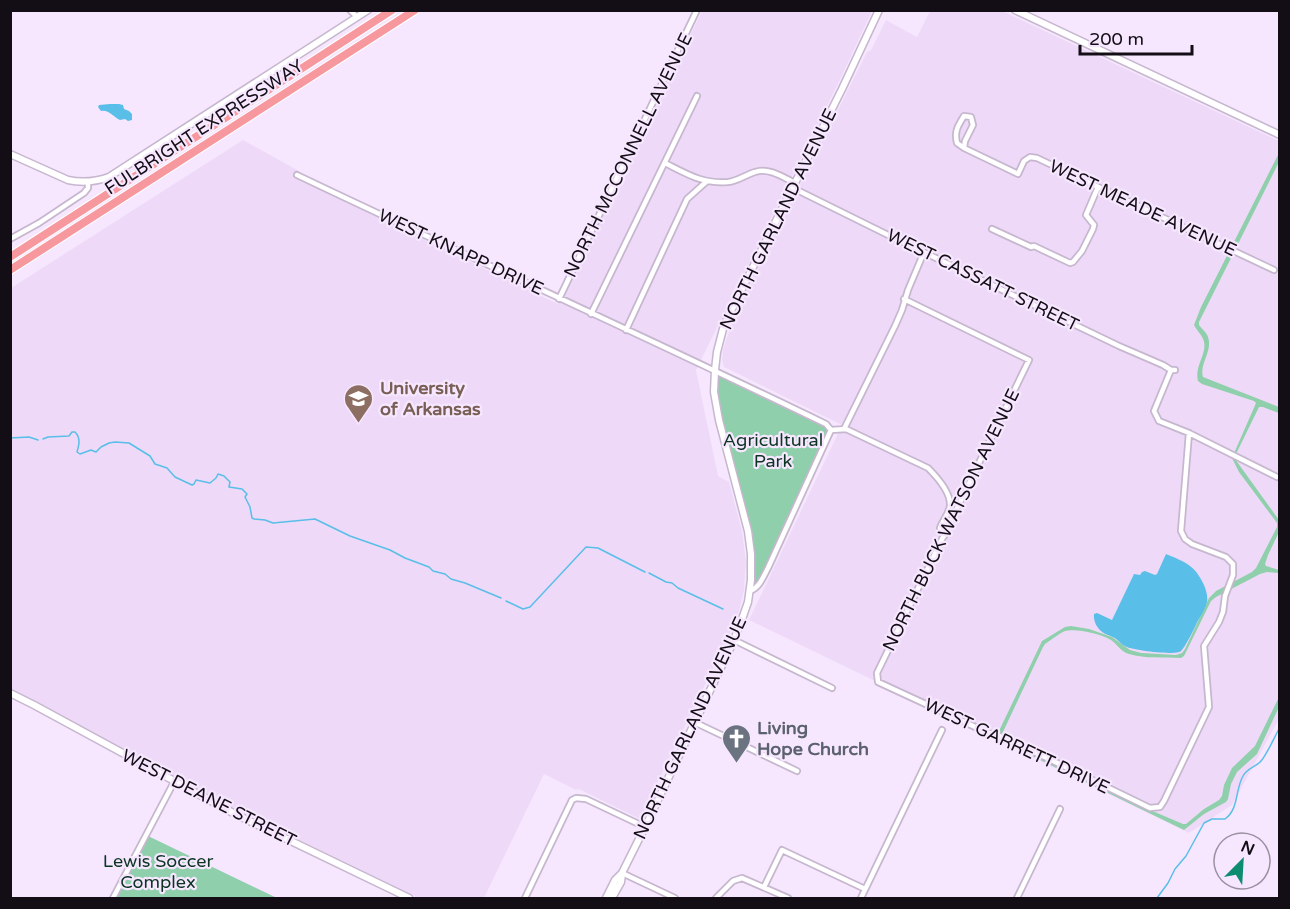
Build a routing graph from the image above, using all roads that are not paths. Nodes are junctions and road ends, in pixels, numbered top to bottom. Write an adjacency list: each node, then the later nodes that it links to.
1 (350, 10): 8 (street)
2 (368, 10): 8 (street)
3 (392, 10): 21 (highway, FULBRIGHT EXPRESSWAY)
4 (415, 10): 25 (highway, FULBRIGHT EXPRESSWAY)
5 (697, 10): 27 (street, NORTH MCCONNELL AVENUE)
6 (879, 10): 17 (street, NORTH GARLAND AVENUE)
7 (1015, 10): 10 (street)
8 (357, 17): 15 (street)
9 (697, 96): 13 (street)
10 (1280, 135)
11 (964, 148): 11 (street); 18 (street, WEST MEADE AVENUE)
12 (10, 154): 15 (street)
13 (665, 163): 16 (street); 29 (street)
14 (297, 175): 27 (street, WEST KNAPP DRIVE)
15 (88, 182): 20 (street)
16 (706, 182): 17 (street, WEST CASSATT STREET); 30 (street)
17 (794, 185): 23 (street, WEST CASSATT STREET); 31 (street, NORTH GARLAND AVENUE)
18 (1098, 187): 19 (street); 26 (street, WEST MEADE AVENUE)
19 (992, 228)
20 (10, 239)
21 (36, 241): 22 (highway); 24 (highway, FULBRIGHT EXPRESSWAY)
22 (10, 251)
23 (924, 252): 28 (street); 34 (street, WEST CASSATT STREET)
24 (10, 257)
25 (10, 270)
26 (1274, 270)
27 (559, 299): 29 (street, WEST KNAPP DRIVE)
28 (904, 300): 32 (street); 36 (street, NORTH BUCK WATSON AVENUE)
29 (591, 314): 30 (street, WEST KNAPP DRIVE)
30 (626, 330): 31 (street, WEST KNAPP DRIVE)
31 (715, 370): 33 (street, WEST KNAPP DRIVE); 37 (street, NORTH GARLAND AVENUE)
32 (844, 429): 33 (street); 36 (street)
33 (831, 430): 37 (street)
34 (1189, 433): 35 (street); 39 (street, WEST GARRETT DRIVE)
35 (1277, 477)
36 (944, 536): 39 (street, NORTH BUCK WATSON AVENUE)
37 (750, 591): 38 (street, NORTH GARLAND AVENUE)
38 (734, 640): 40 (street); 42 (street, NORTH GARLAND AVENUE)
39 (878, 682)
40 (832, 688)
41 (10, 693): 45 (street, WEST DEANE STREET)
42 (694, 722): 44 (street); 47 (street, NORTH GARLAND AVENUE)
43 (942, 730): 50 (street)
44 (798, 771)
45 (174, 782): 51 (street); 52 (street, WEST DEANE STREET)
46 (1060, 809): 60 (street)
47 (645, 827): 48 (street, NORTH GARLAND AVENUE); 53 (street)
48 (622, 873): 54 (street, NORTH GARLAND AVENUE); 55 (street, NORTH GARLAND AVENUE); 56 (street)
49 (764, 887): 50 (street); 57 (street); 58 (street)
50 (865, 889): 59 (street)
51 (113, 898)
52 (409, 898)
53 (525, 898)
54 (606, 898)
55 (612, 898)
56 (675, 898)
57 (716, 898)
58 (788, 898)
59 (861, 898)
60 (1017, 898)

